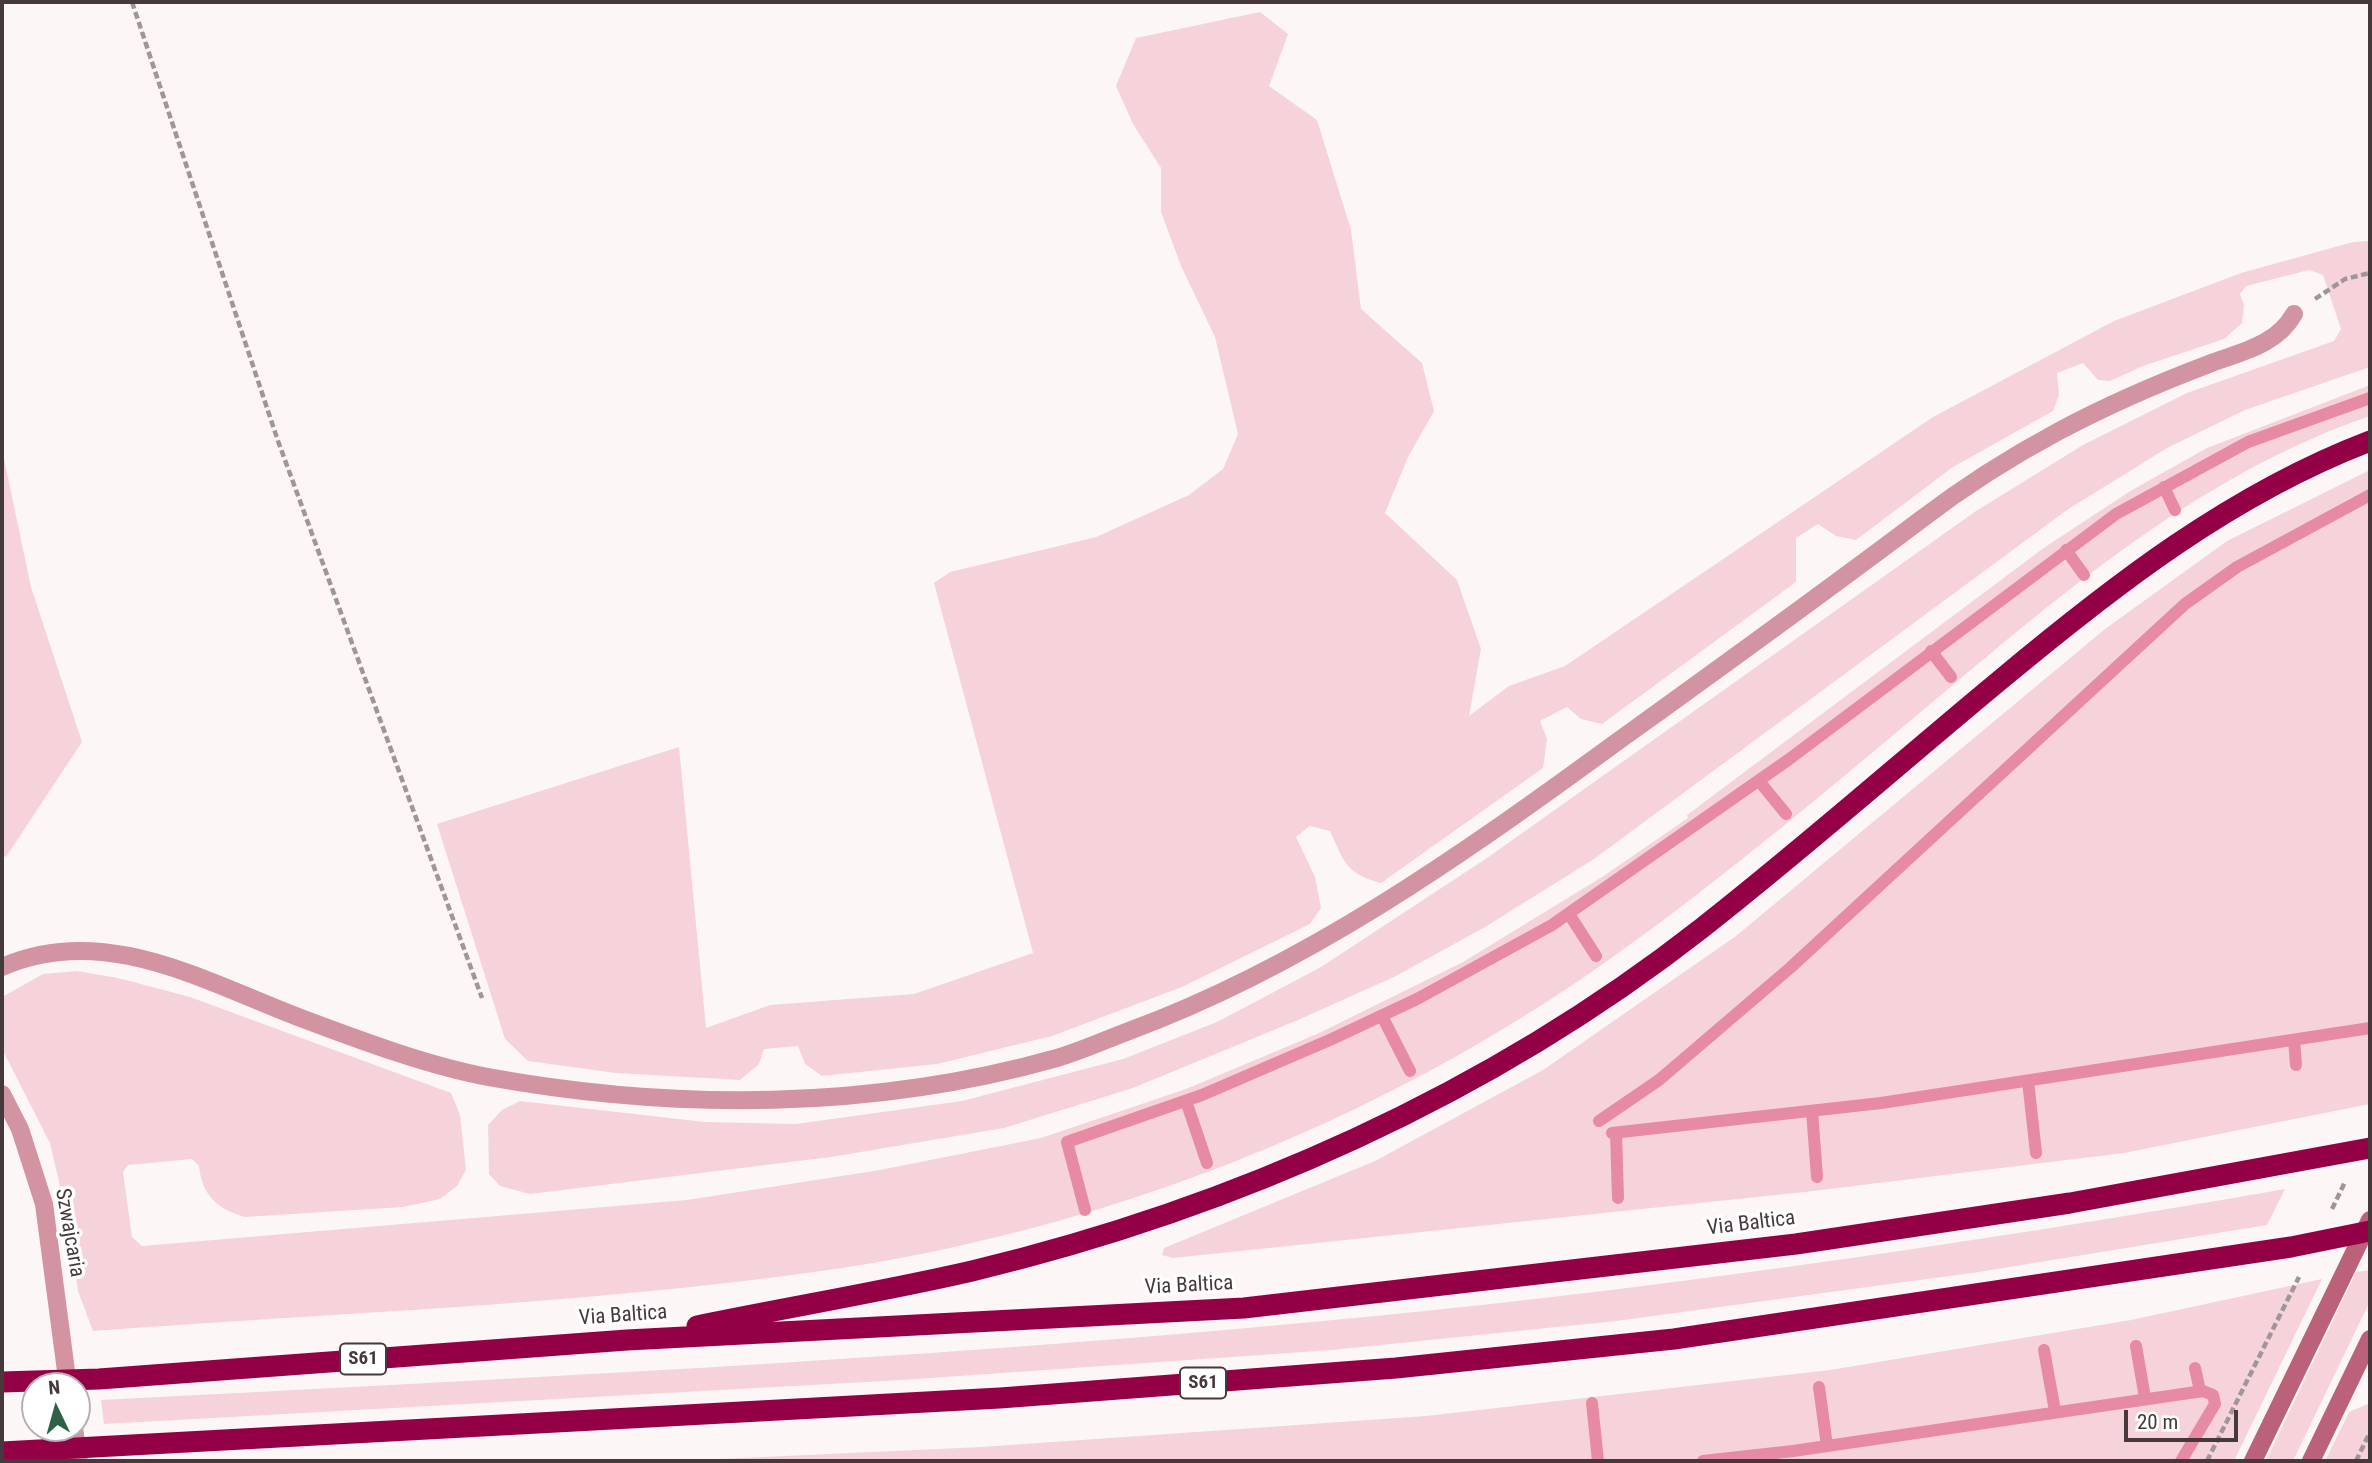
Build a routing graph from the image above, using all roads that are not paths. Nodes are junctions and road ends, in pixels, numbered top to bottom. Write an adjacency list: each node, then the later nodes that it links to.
1 (2294, 314): 3 (street)
2 (2370, 441): 9 (highway)
3 (2, 967)
4 (2, 1094): 10 (street, Szwajcaria)
5 (2370, 1148): 9 (highway, Via Baltica / S61)
6 (2370, 1220): 15 (main road)
7 (2370, 1231): 13 (highway, S61)
8 (2370, 1339): 16 (main road)
9 (627, 1340): 11 (highway, Via Baltica / S61)
10 (66, 1372)
11 (2, 1382)
12 (76, 1442): 14 (street)
13 (2, 1452)
14 (79, 1461)
15 (2253, 1461)
16 (2311, 1461)

